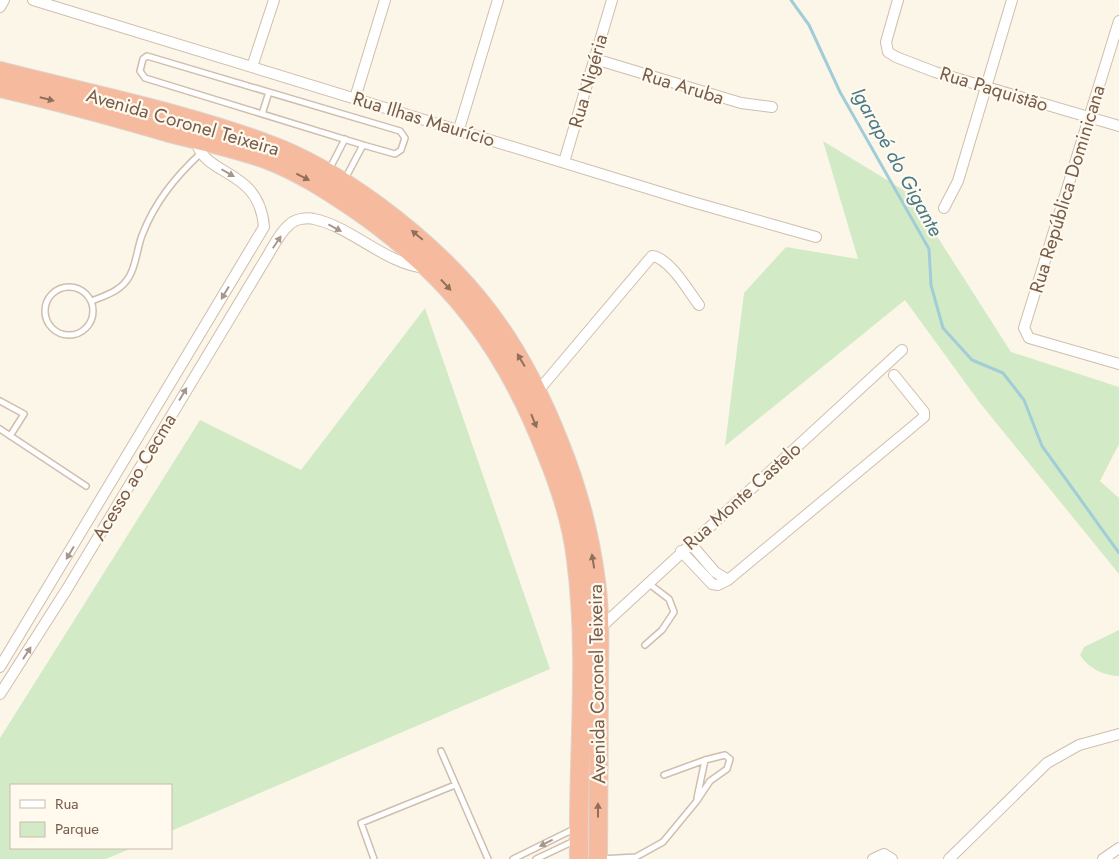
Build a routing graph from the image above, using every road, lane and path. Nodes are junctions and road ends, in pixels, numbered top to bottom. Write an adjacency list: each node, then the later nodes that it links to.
1 (4, 0): 9 (street)
2 (33, 0): 12 (street, Rua Ilhas Maurício)
3 (274, 0): 12 (street)
4 (385, 0): 17 (street)
5 (498, 0): 22 (street)
6 (612, 0): 11 (street, Rua Nigéria)
7 (898, 0): 14 (street, Rua Paquistão)
8 (1012, 0): 14 (street)
9 (0, 7)
10 (1119, 21): 20 (street, Rua República Dominicana)
11 (595, 59): 18 (street, Rua Aruba); 26 (street, Rua Nigéria)
12 (252, 67): 17 (street, Rua Ilhas Maurício)
13 (0, 71): 23 (highway, Avenida Coronel Teixeira)
14 (985, 87): 20 (street, Rua Paquistão); 29 (street)
15 (0, 88): 23 (highway, Avenida Coronel Teixeira, one-way to 23)
16 (269, 92): 19 (lane); 19 (lane); 25 (lane)
17 (355, 98): 22 (street, Rua Ilhas Maurício)
18 (772, 107)
19 (262, 114): 24 (lane)
20 (1090, 118): 21 (street, Rua Paquistão); 37 (street, Rua República Dominicana)
21 (1119, 126)
22 (459, 129): 26 (street, Rua Ilhas Maurício)
23 (198, 138): 27 (highway, Avenida Coronel Teixeira); 31 (street, Acesso ao Cecma, one-way to 31); 33 (highway, Avenida Coronel Teixeira, one-way to 33); 34 (lane)
24 (345, 139): 25 (lane); 27 (lane)
25 (363, 145): 28 (lane)
26 (564, 162): 30 (street, Rua Ilhas Maurício)
27 (328, 172): 28 (highway, Avenida Coronel Teixeira)
28 (344, 182): 39 (highway, Avenida Coronel Teixeira, one-way to 28)
29 (944, 208)
30 (816, 237)
31 (250, 252): 32 (street); 50 (street, Acesso ao Cecma, one-way to 50)
32 (265, 260): 33 (street, Acesso ao Cecma, one-way to 33); 51 (street, Acesso ao Cecma, one-way to 32)
33 (431, 269): 58 (highway, Avenida Coronel Teixeira, one-way to 58)
34 (92, 301): 34 (lane)
35 (700, 305): 39 (street)
36 (902, 350): 44 (street, Rua Monte Castelo)
37 (1119, 364)
38 (894, 374): 46 (street)
39 (538, 391): 48 (highway, Avenida Coronel Teixeira, one-way to 39)
40 (0, 401): 42 (lane)
41 (0, 429): 42 (lane)
42 (10, 436): 43 (lane)
43 (86, 486)
44 (690, 543): 45 (street, Rua Monte Castelo); 46 (street)
45 (681, 551): 46 (street); 47 (street, Rua Monte Castelo)
46 (728, 580)
47 (647, 583): 48 (street, Rua Monte Castelo); 49 (lane)
48 (600, 628): 65 (highway, Avenida Coronel Teixeira, one-way to 48)
49 (645, 645)
50 (0, 667)
51 (0, 694)
52 (1119, 734): 68 (street)
53 (441, 751): 56 (lane)
54 (705, 760): 55 (lane); 57 (lane); 57 (lane)
55 (664, 776)
56 (455, 785): 60 (lane); 61 (lane)
57 (696, 802): 65 (lane)
58 (578, 833): 62 (lane, one-way to 62); 63 (lane); 64 (highway, Avenida Coronel Teixeira)
59 (1119, 848): 69 (street)
60 (374, 859)
61 (488, 859)
62 (513, 859)
63 (536, 859)
64 (579, 859)
65 (598, 859)
66 (873, 859): 67 (street)
67 (892, 859)
68 (949, 859)
69 (1103, 859)

